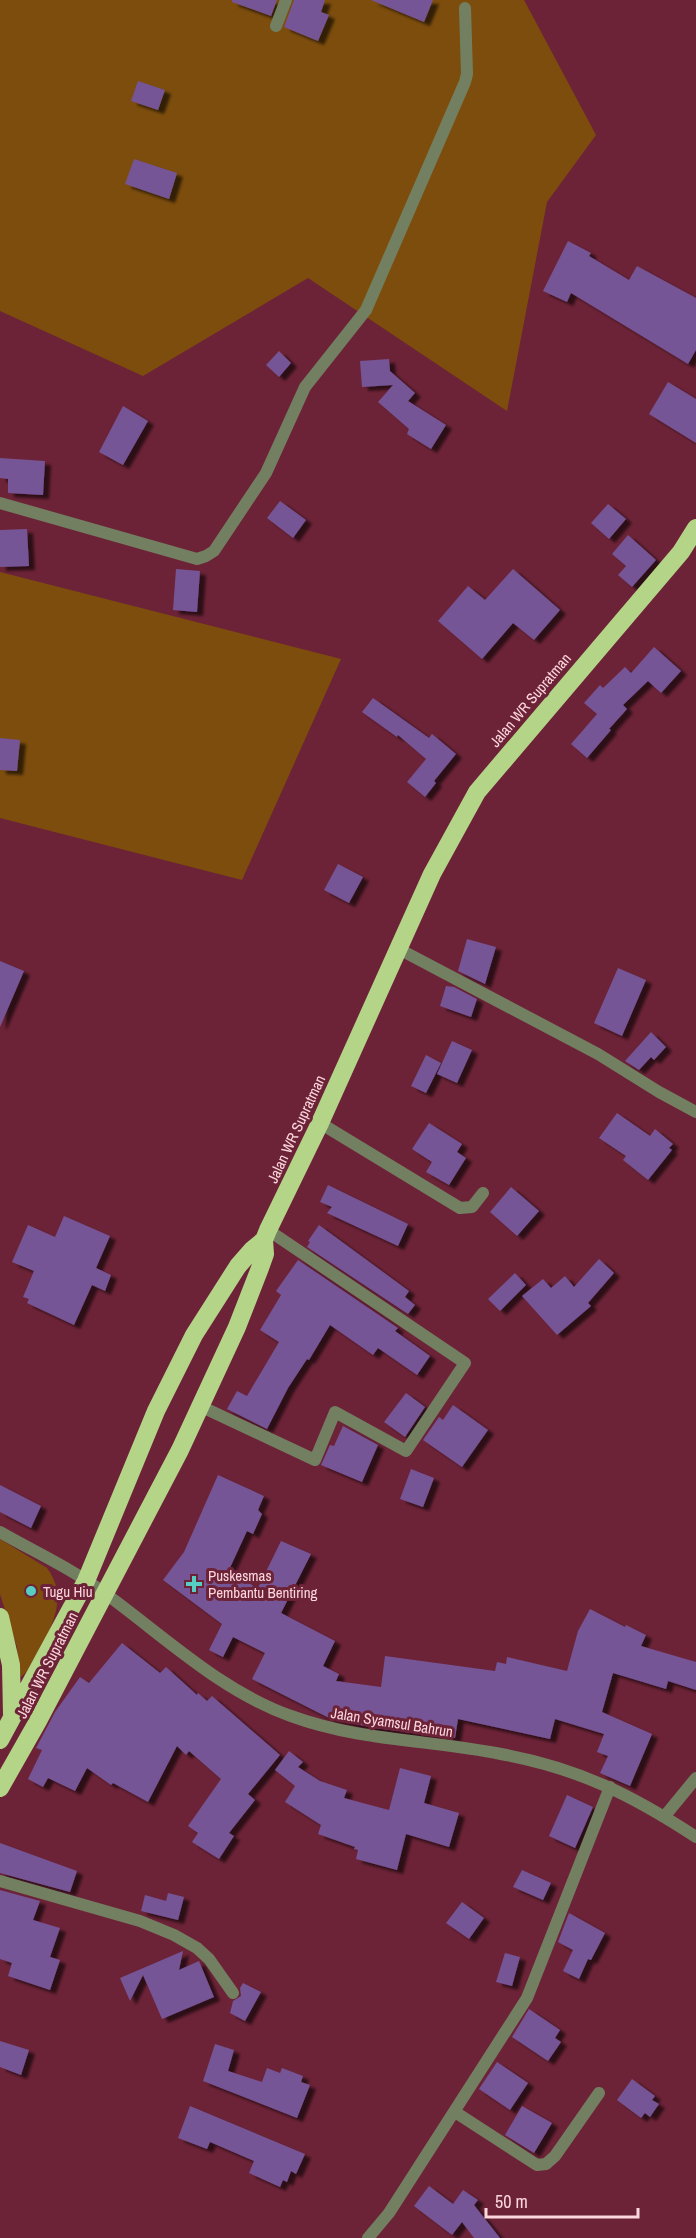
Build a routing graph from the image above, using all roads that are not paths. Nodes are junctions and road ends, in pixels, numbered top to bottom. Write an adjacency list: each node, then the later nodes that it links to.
1 (286, 0): 3 (street)
2 (465, 8): 4 (street)
3 (276, 26)
4 (0, 503)
5 (696, 528): 6 (highway, Jalan WR Supratman)
6 (397, 948): 7 (street); 8 (highway, Jalan WR Supratman)
7 (696, 1112)
8 (320, 1123): 9 (street); 10 (highway, Jalan WR Supratman)
9 (483, 1193)
10 (266, 1235): 11 (highway, Jalan WR Supratman); 11 (street); 13 (highway)
11 (200, 1406): 14 (highway, Jalan WR Supratman)
12 (0, 1532): 13 (street, Jalan Syamsul Bahrun)
13 (86, 1581): 14 (street, Jalan Syamsul Bahrun); 16 (highway)
14 (104, 1592): 19 (street, Jalan Syamsul Bahrun); 20 (highway, Jalan WR Supratman)
15 (0, 1617): 16 (highway)
16 (12, 1716): 17 (highway)
17 (0, 1740)
18 (696, 1778): 21 (street)
19 (610, 1786): 21 (street, Jalan Syamsul Bahrun); 26 (street)
20 (0, 1788)
21 (664, 1817): 22 (street, Jalan Syamsul Bahrun)
22 (696, 1837)
23 (0, 1881): 24 (street)
24 (233, 1992)
25 (599, 2092): 26 (street)
26 (455, 2112): 27 (street)
27 (369, 2238)

